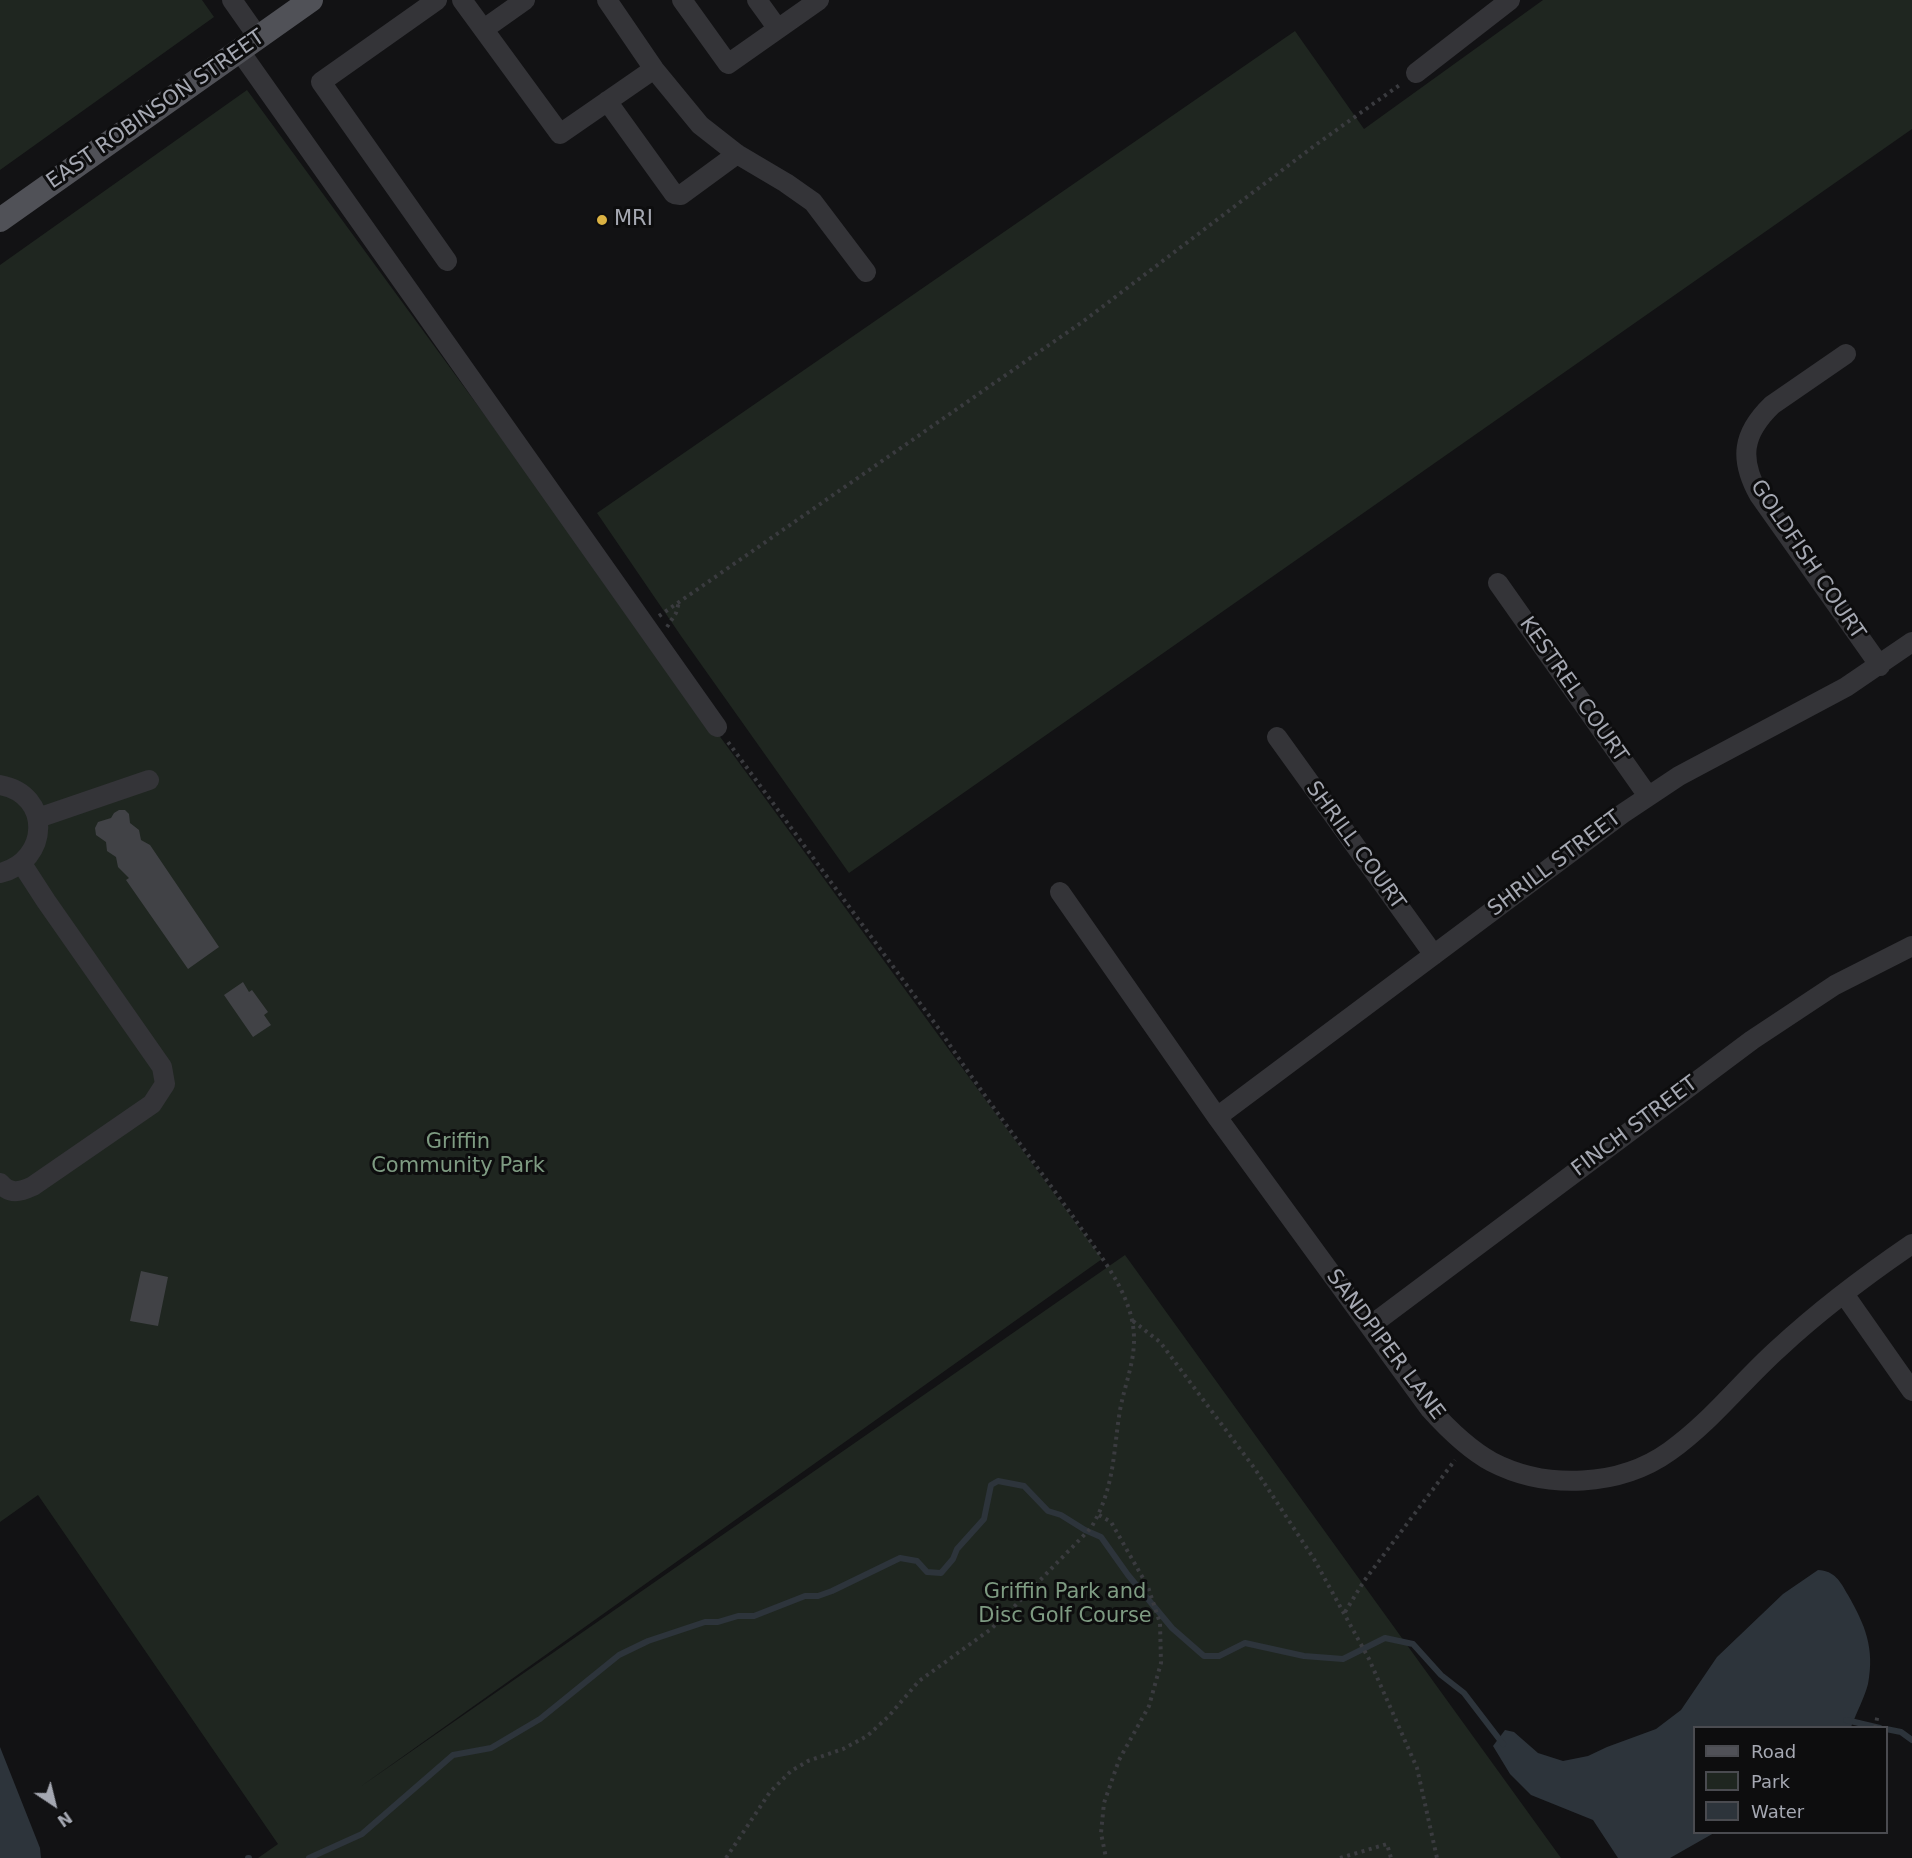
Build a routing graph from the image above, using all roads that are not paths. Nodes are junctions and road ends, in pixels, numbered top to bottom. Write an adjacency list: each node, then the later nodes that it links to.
1 (232, 0): 13 (street)
2 (311, 0): 13 (main road, EAST ROBINSON STREET)
3 (436, 0): 19 (street)
4 (462, 0): 11 (street)
5 (525, 0): 11 (street)
6 (607, 0): 14 (street)
7 (682, 0): 12 (street)
8 (757, 0): 12 (street)
9 (819, 0): 12 (street)
10 (1510, 0): 15 (street)
11 (484, 29): 16 (street)
12 (778, 29)
13 (249, 44): 18 (main road, EAST ROBINSON STREET); 25 (street)
14 (654, 69): 16 (street); 17 (street)
15 (1416, 73)
16 (608, 101): 17 (street)
17 (737, 154): 20 (street)
18 (0, 220)
19 (447, 261)
20 (866, 272)
21 (1846, 354): 24 (street, GOLDFISH COURT)
22 (1498, 583): 29 (street, KESTREL COURT)
23 (1912, 642): 24 (street, SHRILL STREET)
24 (1880, 666): 29 (street, SHRILL STREET)
25 (717, 727)
26 (1277, 737): 35 (street, SHRILL COURT)
27 (148, 780): 30 (street)
28 (0, 785): 30 (street)
29 (1647, 796): 35 (street, SHRILL STREET)
30 (38, 818): 31 (street)
31 (22, 864): 32 (street); 37 (street)
32 (0, 873)
33 (1060, 892): 36 (street, SANDPIPER LANE)
34 (1912, 946): 40 (street, FINCH STREET)
35 (1434, 955): 36 (street, SHRILL STREET)
36 (1217, 1117): 40 (street, SANDPIPER LANE)
37 (0, 1183)
38 (1912, 1244): 39 (street, SANDPIPER LANE)
39 (1844, 1294): 40 (street, SANDPIPER LANE); 41 (street)
40 (1370, 1326)
41 (1912, 1391)

